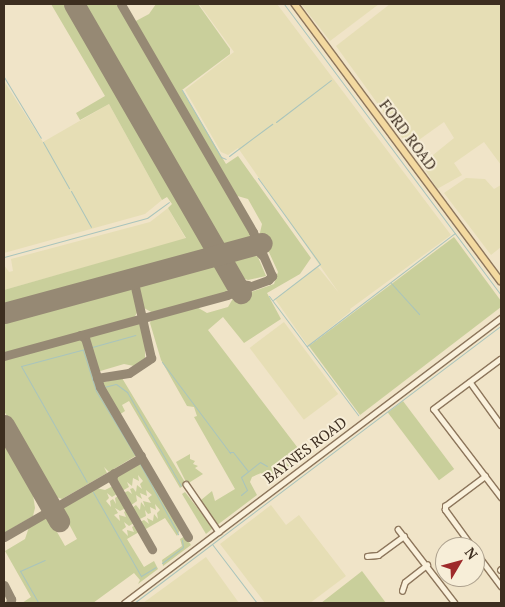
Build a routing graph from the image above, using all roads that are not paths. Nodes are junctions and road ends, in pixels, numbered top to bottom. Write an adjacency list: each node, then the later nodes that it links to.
1 (294, 4): 2 (main road, FORD ROAD)
2 (501, 281)
3 (501, 318): 11 (street, BAYNES ROAD)
4 (501, 359): 5 (street)
5 (470, 382): 6 (street); 7 (street)
6 (501, 425)
7 (485, 476): 9 (street); 13 (street)
8 (186, 484): 11 (street)
9 (501, 497)
10 (398, 529): 12 (street)
11 (219, 532): 19 (street, BAYNES ROAD)
12 (404, 536): 14 (street); 16 (street)
13 (465, 537)
14 (367, 556)
15 (485, 564): 17 (street)
16 (427, 565): 18 (street); 20 (street)
17 (501, 586)
18 (402, 591)
19 (124, 603)
20 (455, 603)

